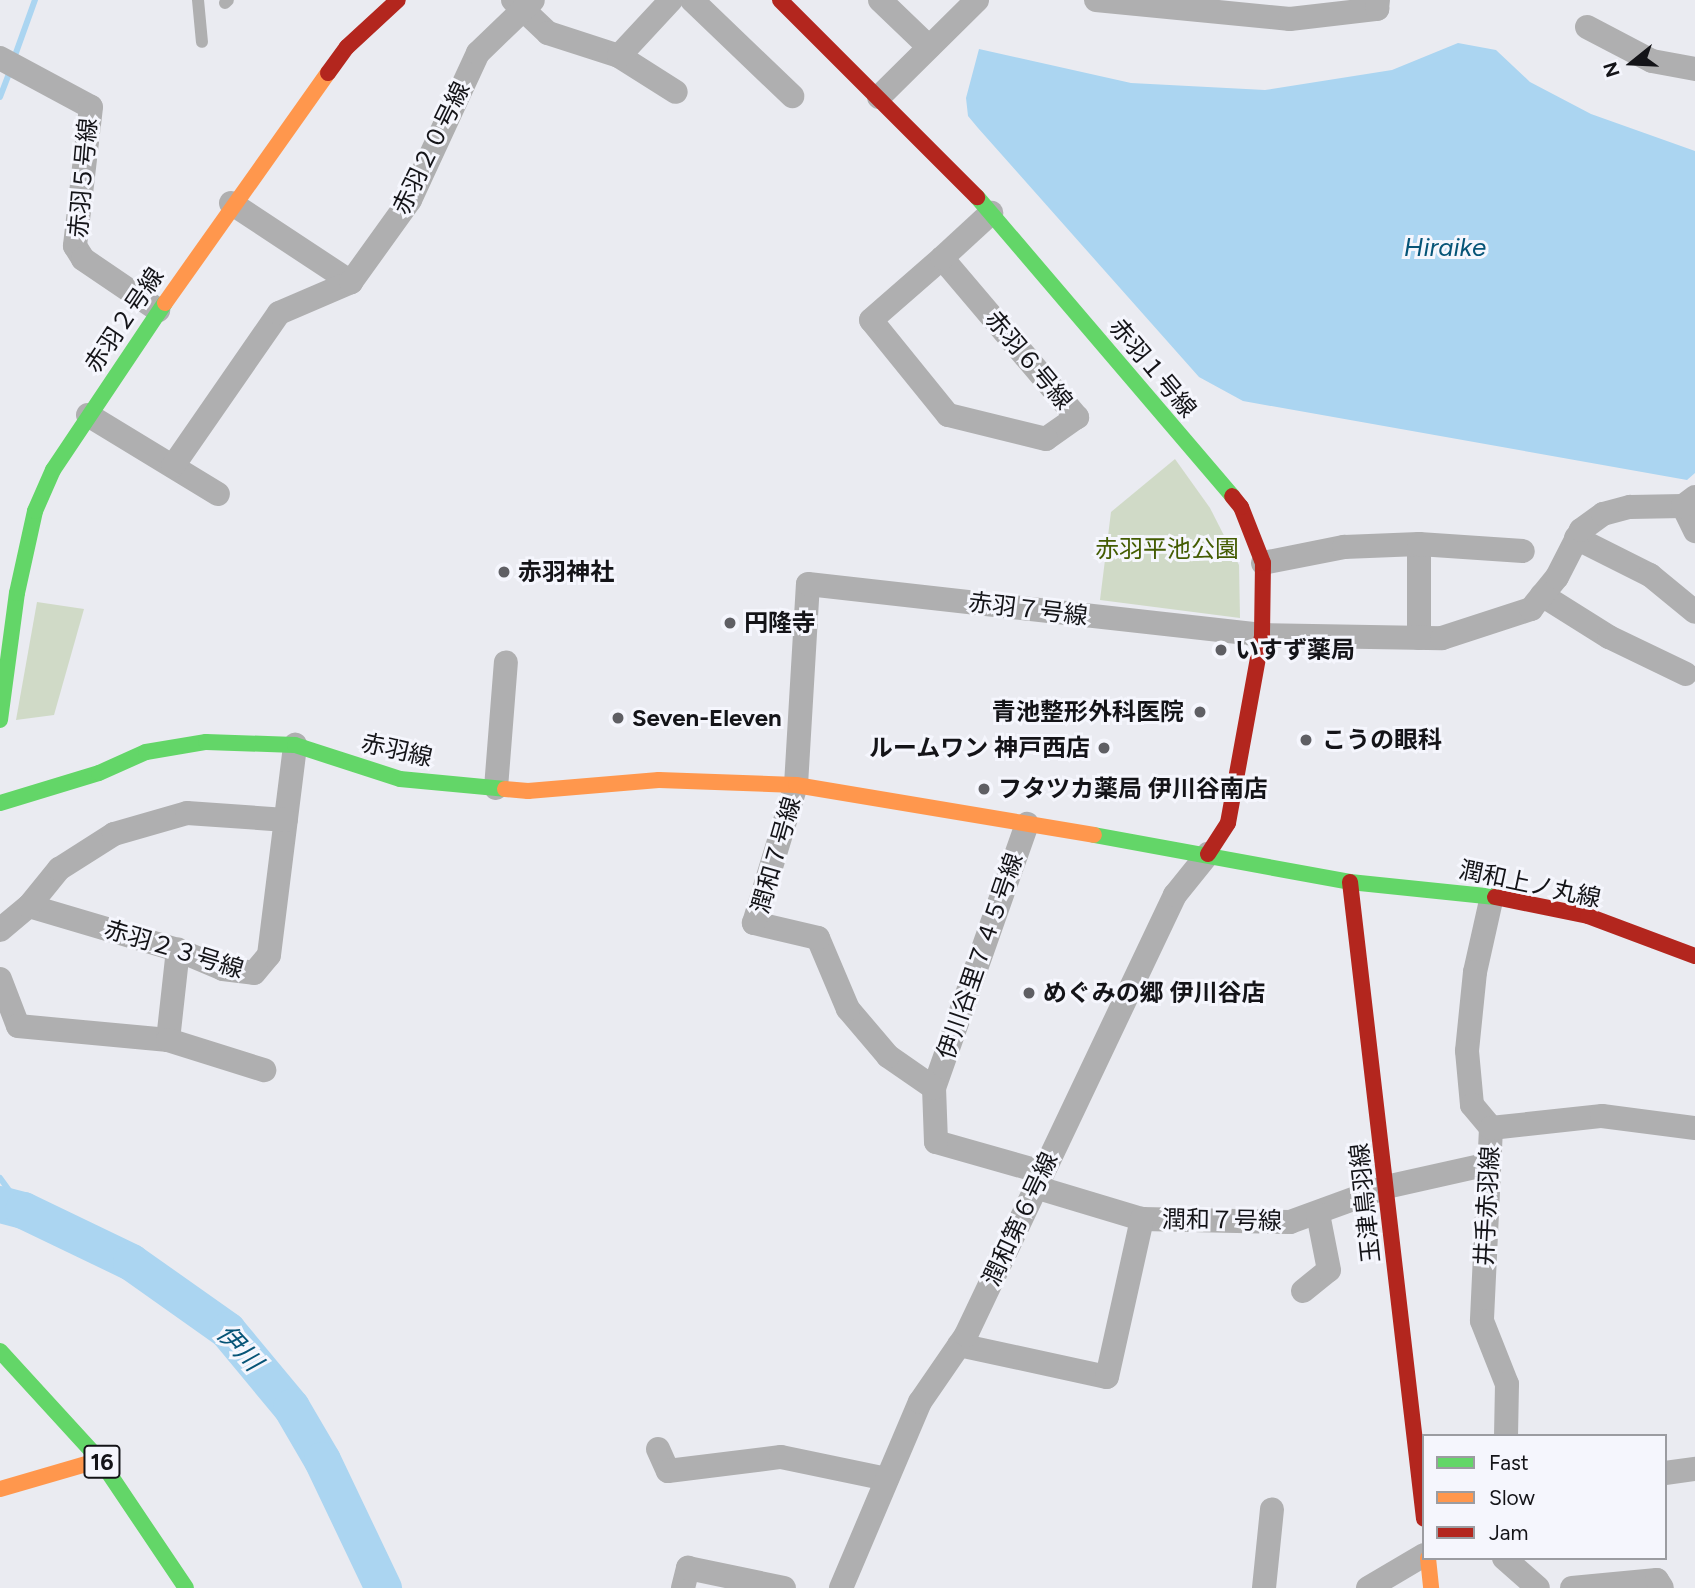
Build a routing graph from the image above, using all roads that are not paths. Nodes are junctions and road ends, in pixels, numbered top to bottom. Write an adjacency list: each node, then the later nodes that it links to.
1 (198, 0): 12 (lane)
2 (398, 0): 20 (street, 赤羽２号線)
3 (671, 0): 14 (street)
4 (692, 0): 18 (street)
5 (780, 0): 19 (street, 赤羽１号線)
6 (880, 0): 13 (street)
7 (977, 0): 13 (street)
8 (1096, 0): 9 (street)
9 (1378, 0)
10 (523, 3): 14 (street); 23 (street, 赤羽２０号線)
11 (1587, 27): 16 (street)
12 (202, 42)
13 (929, 47): 19 (street)
14 (619, 56): 17 (street)
15 (9, 63): 24 (street, 赤羽５号線)
16 (1695, 69)
17 (676, 92)
18 (792, 96)
19 (879, 97): 21 (street, 赤羽１号線)
20 (231, 204): 23 (street); 24 (street, 赤羽２号線)
21 (991, 213): 22 (street, 赤羽６号線); 33 (street, 赤羽１号線)
22 (942, 258): 22 (street, 赤羽６号線)
23 (351, 282): 26 (street)
24 (158, 310): 25 (street, 赤羽２号線)
25 (88, 415): 26 (street); 34 (street, 赤羽２号線)
26 (173, 466): 27 (street)
27 (218, 494)
28 (1689, 501): 29 (street); 30 (street)
29 (1695, 531)
30 (1576, 538): 35 (street); 36 (street)
31 (1419, 544): 32 (street); 33 (street); 38 (street)
32 (1523, 551)
33 (1263, 563): 37 (street, 赤羽１号線)
34 (8, 592): 41 (street, 赤羽２号線)
35 (1542, 595): 38 (street, 赤羽７号線); 40 (street)
36 (1695, 612)
37 (1262, 635): 38 (street, 赤羽７号線); 43 (street, 赤羽７号線); 48 (street, 赤羽１号線)
38 (1419, 638)
39 (506, 662): 44 (street)
40 (1686, 674)
41 (0, 720)
42 (295, 745): 44 (street, 赤羽線); 45 (street, 赤羽線); 46 (street, 赤羽２３号線)
43 (796, 785): 44 (street, 赤羽線); 47 (street, 赤羽線); 58 (street, 潤和７号線)
44 (496, 788)
45 (0, 803)
46 (286, 820): 51 (street); 53 (street, 赤羽２３号線)
47 (1027, 824): 48 (street, 潤和上ノ丸線); 58 (street, 伊川谷里７４５号線)
48 (1208, 854): 49 (street, 潤和上ノ丸線); 62 (street, 潤和第６号線)
49 (1350, 882): 50 (street, 潤和上ノ丸線); 63 (street, 玉津鳥羽線)
50 (1492, 896): 54 (street, 潤和上ノ丸線); 59 (street, 井手赤羽線)
51 (29, 906): 52 (street); 53 (street, 赤羽２３号線)
52 (0, 930)
53 (178, 950): 56 (street)
54 (1695, 956)
55 (0, 979): 56 (street)
56 (168, 1041): 57 (street)
57 (264, 1070)
58 (934, 1088): 62 (street, 潤和７号線)
59 (1491, 1128): 60 (street); 61 (street, 井手赤羽線)
60 (1695, 1128)
61 (1489, 1164): 63 (street, 潤和７号線); 69 (street, 井手赤羽線)
62 (1038, 1180): 65 (street, 潤和７号線); 67 (street, 潤和第６号線)
63 (1386, 1187): 64 (street, 潤和７号線); 76 (street, 玉津鳥羽線)
64 (1318, 1214): 65 (street, 潤和７号線); 66 (street)
65 (1142, 1219): 67 (street)
66 (1304, 1291)
67 (959, 1345): 74 (street, 潤和第６号線)
68 (0, 1351): 71 (street, 16)
69 (1506, 1434)
70 (658, 1449): 74 (street)
71 (100, 1460): 75 (street); 81 (street, 16)
72 (1695, 1469): 73 (street)
73 (1667, 1473)
74 (887, 1479): 84 (street, 潤和第６号線)
75 (0, 1489)
76 (1422, 1502)
77 (1272, 1509): 85 (street)
78 (1422, 1556): 86 (street)
79 (1428, 1560): 87 (street)
80 (1506, 1560): 88 (street)
81 (186, 1588)
82 (683, 1588): 83 (street)
83 (784, 1588)
84 (841, 1588)
85 (1264, 1588)
86 (1368, 1588)
87 (1432, 1588)
88 (1538, 1588)
89 (1572, 1588): 90 (street)
90 (1662, 1588)

